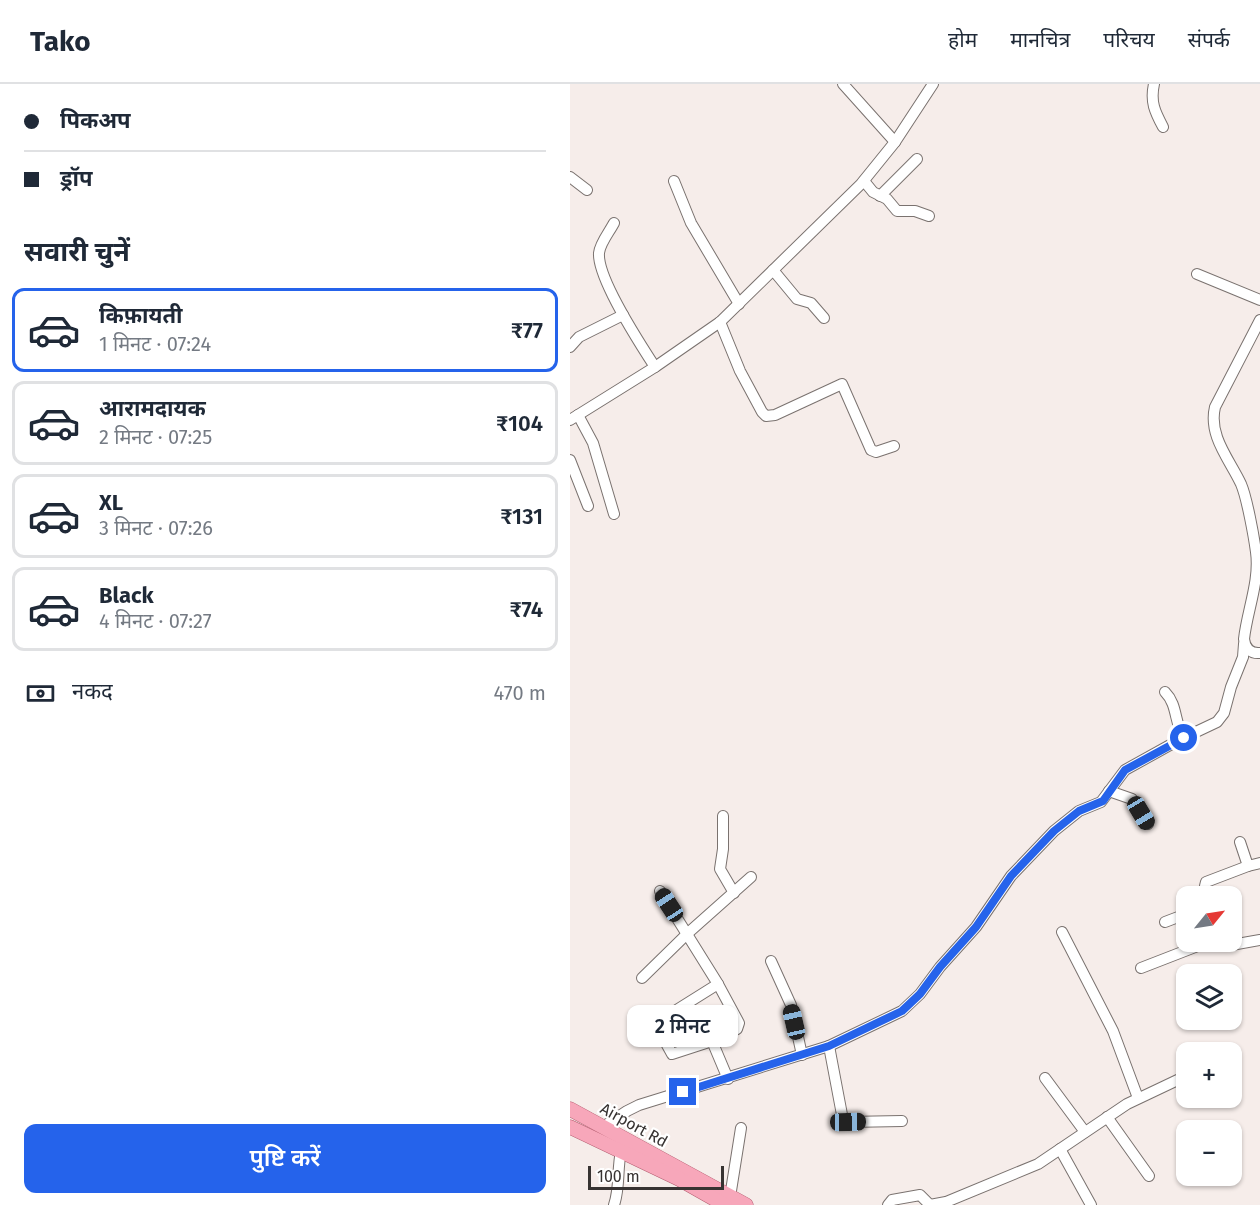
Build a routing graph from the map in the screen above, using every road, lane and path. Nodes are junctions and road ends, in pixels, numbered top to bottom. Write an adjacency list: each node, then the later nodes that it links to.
1 (843, 84): 5 (street)
2 (933, 84): 5 (street)
3 (1154, 84): 4 (street)
4 (1163, 127)
5 (895, 142): 9 (street)
6 (917, 159): 11 (street)
7 (570, 177): 10 (street)
8 (674, 181): 17 (street)
9 (864, 181): 11 (street); 14 (street)
10 (587, 190)
11 (880, 196): 12 (street)
12 (929, 216)
13 (614, 223): 18 (street)
14 (773, 270): 17 (street); 19 (street)
15 (1197, 274): 16 (street)
16 (1260, 300)
17 (739, 304): 21 (street)
18 (623, 315): 22 (street); 23 (street)
19 (824, 318)
20 (1260, 320): 29 (street)
21 (720, 322): 23 (street); 25 (street)
22 (570, 348)
23 (655, 368): 24 (street)
24 (574, 417): 28 (street)
25 (894, 446)
26 (570, 460): 27 (street)
27 (588, 506)
28 (614, 514)
29 (1258, 577): 30 (street)
30 (1244, 644): 31 (street); 33 (street)
31 (1260, 653)
32 (1166, 692): 33 (street)
33 (1184, 738): 34 (street)
34 (1109, 791): 36 (street); 56 (street)
35 (723, 816): 43 (street)
36 (1148, 824)
37 (1240, 842): 39 (street)
38 (1260, 863): 39 (street)
39 (1248, 866): 41 (street)
40 (751, 877): 43 (street)
41 (1205, 886)
42 (660, 891): 47 (street)
43 (734, 893): 47 (street)
44 (1176, 918): 45 (street)
45 (1165, 922)
46 (1062, 932): 61 (street)
47 (688, 933): 53 (street); 54 (street)
48 (1260, 940): 49 (street)
49 (1242, 943)
50 (1183, 952): 52 (street)
51 (771, 961): 57 (street)
52 (1140, 969)
53 (642, 978)
54 (718, 984): 55 (street); 55 (street)
55 (712, 1041): 58 (street)
56 (829, 1046): 57 (street); 64 (street)
57 (802, 1055): 58 (street)
58 (728, 1078): 66 (street)
59 (1045, 1078): 68 (street)
60 (1176, 1081): 61 (street)
61 (1138, 1098): 63 (street)
62 (570, 1109): 66 (main road, Airport Rd)
63 (1107, 1117): 68 (street); 71 (street)
64 (902, 1121)
65 (570, 1127): 70 (main road)
66 (603, 1127): 72 (main road, Airport Rd)
67 (741, 1128): 72 (street)
68 (1085, 1132): 69 (street)
69 (1060, 1149): 75 (street); 76 (street)
70 (621, 1151): 72 (main road); 73 (street)
71 (1149, 1176)
72 (724, 1202): 74 (main road, Airport Rd)
73 (614, 1205)
74 (746, 1205)
75 (888, 1205)
76 (1091, 1205)

